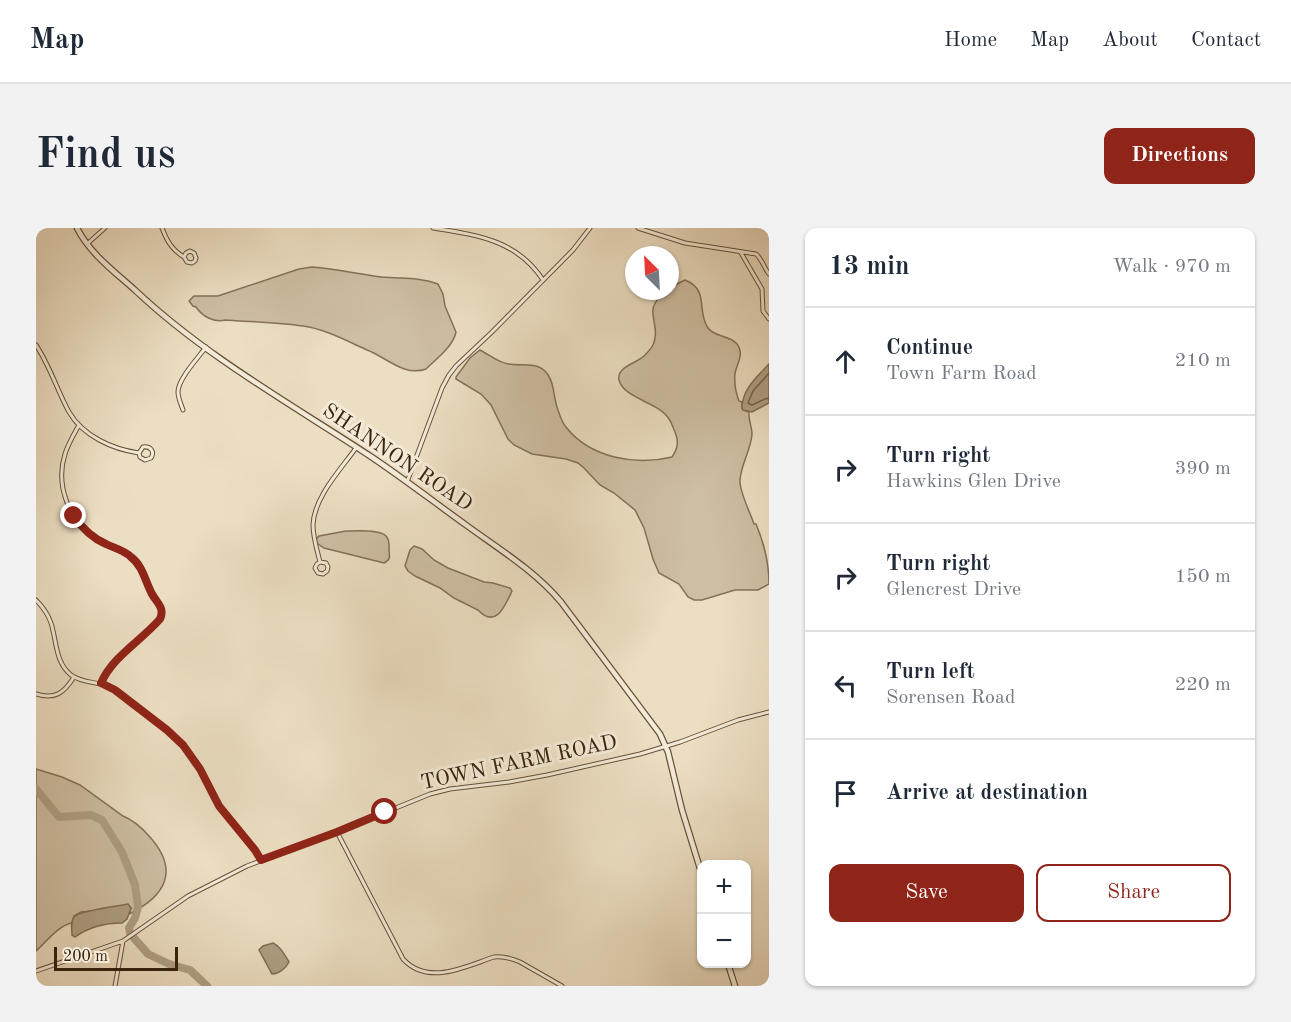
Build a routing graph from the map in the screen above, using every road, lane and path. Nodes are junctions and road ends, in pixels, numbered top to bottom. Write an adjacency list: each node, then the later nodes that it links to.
1 (77, 228): 7 (street, SHANNON ROAD)
2 (105, 228): 7 (street)
3 (162, 228): 9 (street)
4 (433, 228): 11 (street)
5 (590, 228): 11 (street)
6 (638, 228): 8 (street)
7 (87, 244): 14 (street, SHANNON ROAD)
8 (741, 253): 10 (street); 12 (street)
9 (184, 256)
10 (769, 274)
11 (543, 280): 21 (street)
12 (769, 319)
13 (36, 345): 15 (street)
14 (206, 347): 17 (street); 19 (street, SHANNON ROAD)
15 (41, 352): 16 (street); 18 (street)
16 (36, 356)
17 (183, 410)
18 (79, 425): 20 (street); 25 (street)
19 (356, 448): 21 (street, SHANNON ROAD); 22 (street)
20 (139, 453): 20 (street)
21 (407, 482): 28 (street, SHANNON ROAD)
22 (320, 561): 22 (street)
23 (36, 600): 24 (street)
24 (74, 677): 25 (street); 26 (street)
25 (101, 683): 30 (street)
26 (36, 694)
27 (769, 712): 28 (street, TOWN FARM ROAD)
28 (666, 746): 29 (street, TOWN FARM ROAD); 31 (street, SHANNON ROAD)
29 (337, 832): 30 (street, TOWN FARM ROAD); 36 (street)
30 (261, 860): 32 (street, TOWN FARM ROAD)
31 (697, 860)
32 (123, 941): 34 (street, TOWN FARM ROAD); 35 (street)
33 (730, 968): 37 (street)
34 (36, 971)
35 (115, 986)
36 (562, 986)
37 (735, 986)

